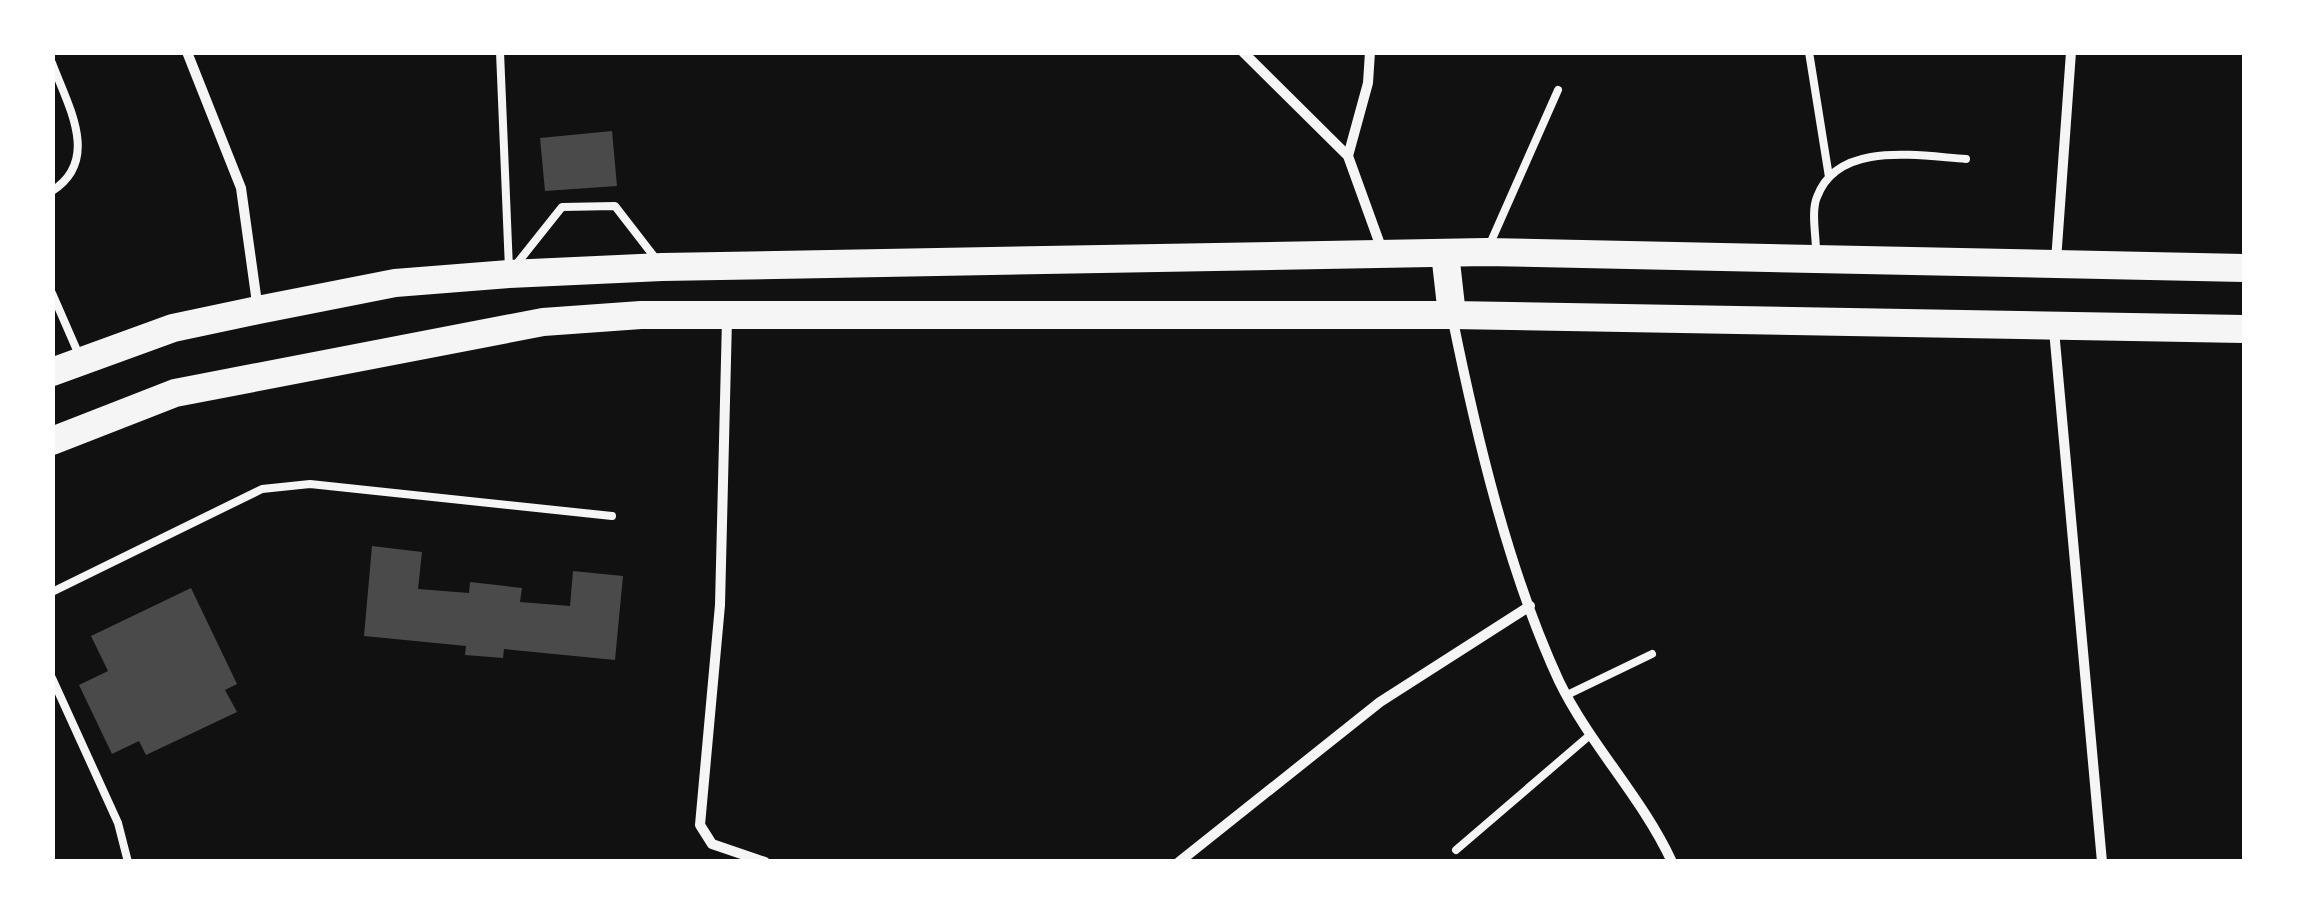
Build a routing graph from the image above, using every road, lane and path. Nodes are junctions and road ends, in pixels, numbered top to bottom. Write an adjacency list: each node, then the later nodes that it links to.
1 (187, 52): 22 (street)
2 (500, 52): 20 (lane)
3 (1243, 52): 9 (street)
4 (1370, 52): 9 (street)
5 (1808, 52): 11 (lane)
6 (2071, 52): 17 (street)
7 (52, 63): 12 (lane)
8 (1558, 90): 14 (lane)
9 (1348, 156): 15 (street)
10 (1966, 159): 11 (lane)
11 (1829, 177): 16 (lane)
12 (52, 191)
13 (1445, 252): 14 (highway); 15 (highway); 24 (highway)
14 (1486, 252): 16 (highway)
15 (1384, 255): 18 (highway)
16 (1816, 260): 17 (highway)
17 (2055, 266): 19 (highway)
18 (662, 267): 20 (highway); 20 (lane)
19 (2244, 268)
20 (509, 274): 22 (highway)
21 (52, 293): 27 (lane)
22 (258, 310): 27 (highway)
23 (727, 313): 24 (highway); 29 (highway); 39 (street)
24 (1452, 315): 25 (highway); 32 (street)
25 (2054, 325): 26 (highway); 42 (street)
26 (2244, 330)
27 (81, 359): 28 (highway)
28 (52, 372)
29 (52, 440)
30 (612, 516): 31 (lane)
31 (52, 592)
32 (1530, 606): 35 (street); 40 (street)
33 (1652, 654): 35 (lane)
34 (52, 678): 38 (lane)
35 (1567, 695): 36 (street)
36 (1590, 735): 37 (lane); 41 (street)
37 (1456, 850)
38 (128, 862)
39 (765, 862)
40 (1179, 862)
41 (1672, 862)
42 (2102, 862)

